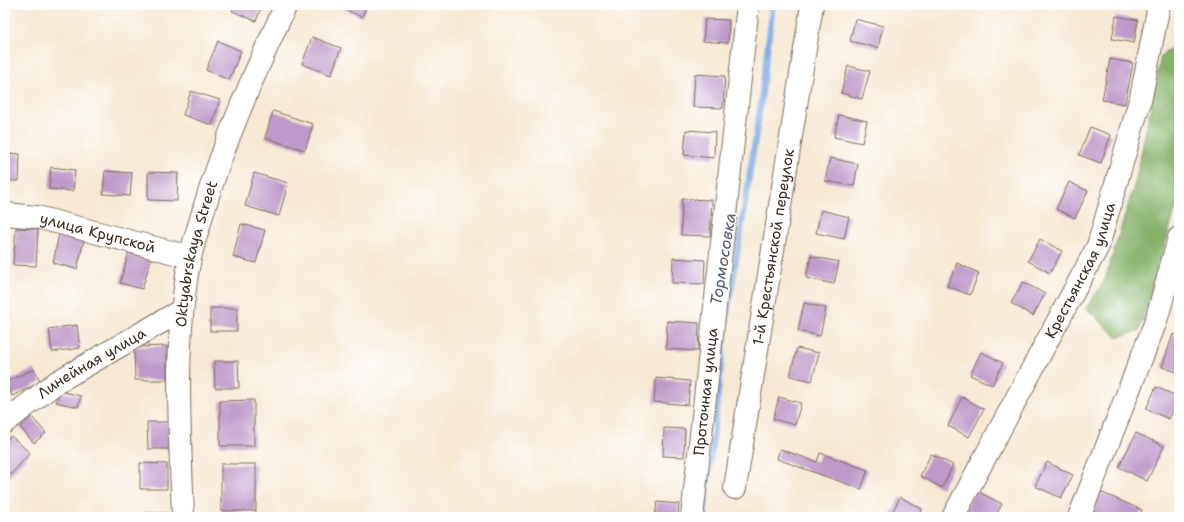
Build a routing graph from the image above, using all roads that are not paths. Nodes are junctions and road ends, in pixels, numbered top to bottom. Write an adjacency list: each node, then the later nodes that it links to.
1 (286, 5): 7 (street, Oktyabrskaya Street)
2 (748, 5): 12 (street, Проточная улица)
3 (812, 5): 10 (street, 1-й Крестьянской переулок)
4 (1159, 5): 13 (street, Крестьянская улица)
5 (5, 214): 7 (street, улица Крупской)
6 (1179, 238): 14 (street)
7 (190, 257): 8 (street, Oktyabrskaya Street)
8 (182, 310): 9 (street, Линейная улица); 11 (street, Oktyabrskaya Street)
9 (5, 422)
10 (735, 488)
11 (183, 517)
12 (692, 517)
13 (953, 517)
14 (1079, 517)

